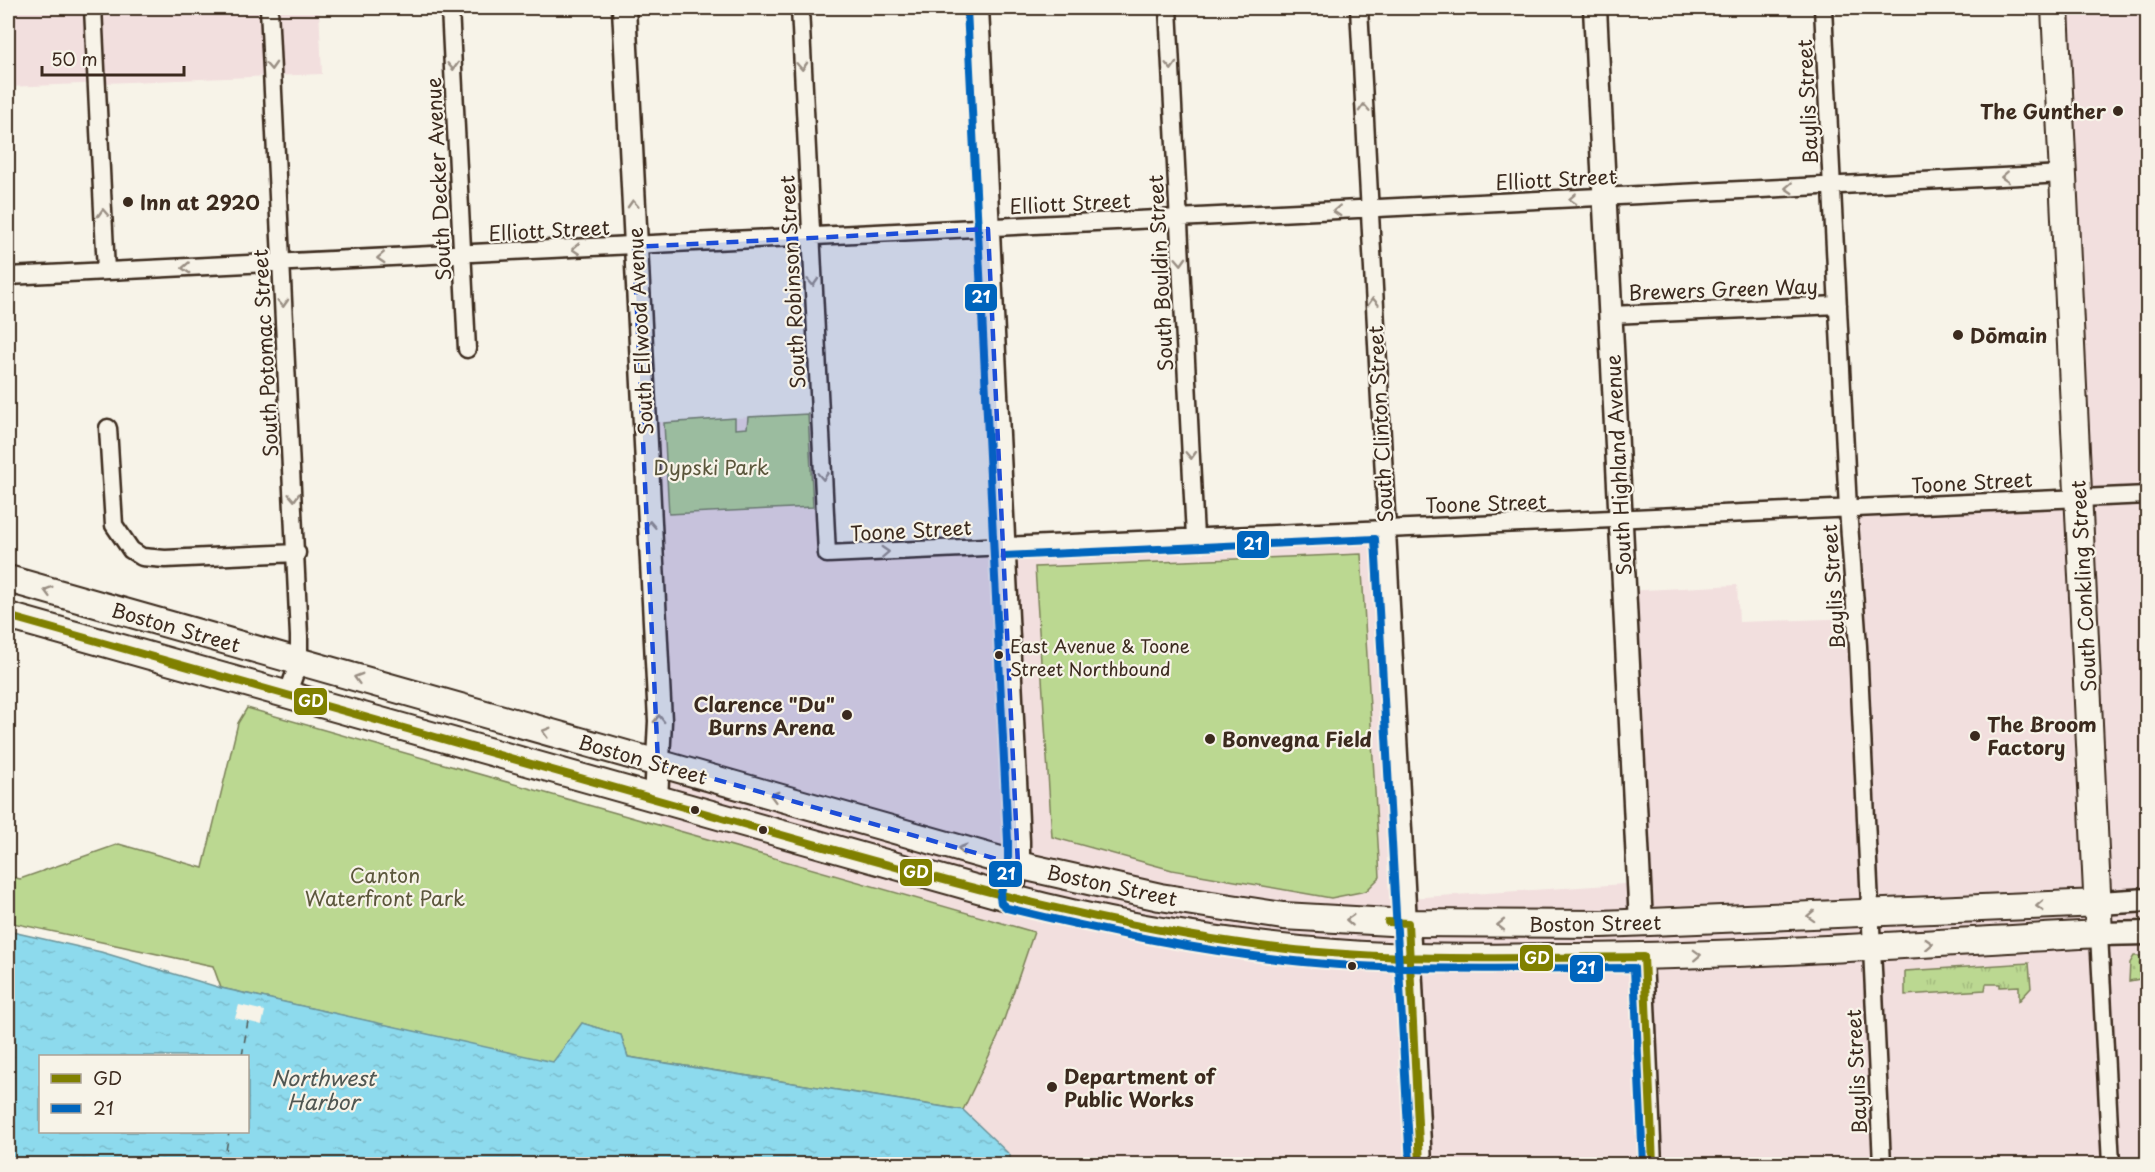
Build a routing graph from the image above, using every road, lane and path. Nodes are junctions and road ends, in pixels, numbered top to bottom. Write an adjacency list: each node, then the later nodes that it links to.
1 (93, 8): 22 (street, one-way to 1)
2 (268, 8): 21 (street, South Potomac Street, one-way to 21)
3 (450, 8): 20 (street, South Decker Avenue, one-way to 20)
4 (624, 8): 19 (street, South Ellwood Avenue, one-way to 4)
5 (800, 8): 18 (street, South Robinson Street, one-way to 18)
6 (977, 8): 17 (street)
7 (1168, 8): 16 (street, South Bouldin Street, one-way to 16)
8 (1359, 8): 15 (street, South Clinton Street, one-way to 8)
9 (1595, 8): 14 (street, South Highland Avenue)
10 (1823, 8): 13 (street, Baylis Street)
11 (2055, 8): 12 (main road, South Conkling Street)
12 (2063, 174): 13 (street, Elliott Street, one-way to 13); 29 (main road, South Conkling Street)
13 (1832, 186): 14 (street, Elliott Street, one-way to 14); 24 (street, Baylis Street)
14 (1604, 197): 15 (street, Elliott Street, one-way to 15); 25 (street, South Highland Avenue)
15 (1368, 209): 16 (street, Elliott Street, one-way to 16); 32 (street, South Clinton Street, one-way to 15)
16 (1178, 219): 17 (street, Elliott Street); 33 (street, South Bouldin Street, one-way to 33)
17 (988, 229): 18 (street, Elliott Street); 34 (street)
18 (811, 237): 19 (street, Elliott Street); 36 (street, South Robinson Street, one-way to 36)
19 (634, 247): 20 (street, Elliott Street, one-way to 20); 41 (street, South Ellwood Avenue, one-way to 19)
20 (462, 255): 21 (street, Elliott Street, one-way to 21); 26 (street, South Decker Avenue)
21 (282, 263): 22 (street, Elliott Street, one-way to 22); 35 (street, South Potomac Street, one-way to 35)
22 (106, 272): 23 (street, Elliott Street)
23 (8, 276)
24 (1838, 305): 25 (street, Brewers Green Way); 30 (street, Baylis Street)
25 (1611, 315): 31 (street, South Highland Avenue)
26 (467, 349)
27 (108, 428): 35 (street)
28 (2148, 495): 29 (street, Toone Street)
29 (2079, 498): 30 (street, Toone Street); 46 (main road, South Conkling Street)
30 (1848, 508): 31 (street, Toone Street); 47 (street, Baylis Street)
31 (1621, 518): 32 (street, Toone Street); 49 (street, South Highland Avenue)
32 (1385, 528): 33 (street, Toone Street); 48 (street, South Clinton Street)
33 (1195, 537): 34 (street, Toone Street)
34 (1004, 546): 36 (street, Toone Street, one-way to 34); 43 (street)
35 (297, 553): 39 (street, South Potomac Street)
36 (827, 554)
37 (8, 579): 39 (main road, Boston Street, one-way to 37)
38 (8, 616): 40 (main road, Boston Street)
39 (298, 662): 40 (street, South Potomac Street); 41 (main road, Boston Street, one-way to 39)
40 (287, 694): 42 (main road, Boston Street)
41 (658, 763): 42 (street, South Ellwood Avenue); 43 (main road, Boston Street, one-way to 41)
42 (656, 799): 44 (main road, Boston Street)
43 (1018, 865): 44 (street); 48 (main road, Boston Street, one-way to 43)
44 (1010, 898): 53 (main road, Boston Street)
45 (2148, 900): 46 (street, Boston Street)
46 (2098, 903): 47 (main road, Boston Street, one-way to 47); 51 (main road, South Conkling Street)
47 (1869, 914): 49 (main road, Boston Street, one-way to 49); 52 (street, Baylis Street)
48 (1408, 923): 49 (main road, Boston Street, one-way to 48); 53 (street, South Clinton Street)
49 (1641, 923)
50 (2148, 933): 51 (street, Boston Street)
51 (2100, 934): 52 (main road, Boston Street, one-way to 51); 58 (street, South Conkling Street)
52 (1870, 947): 54 (main road, Boston Street, one-way to 52); 57 (street, Baylis Street)
53 (1410, 957): 54 (main road, Boston Street); 55 (street, South Clinton Street)
54 (1644, 957): 56 (street)
55 (1420, 1164)
56 (1653, 1164)
57 (1882, 1164)
58 (2111, 1164)

